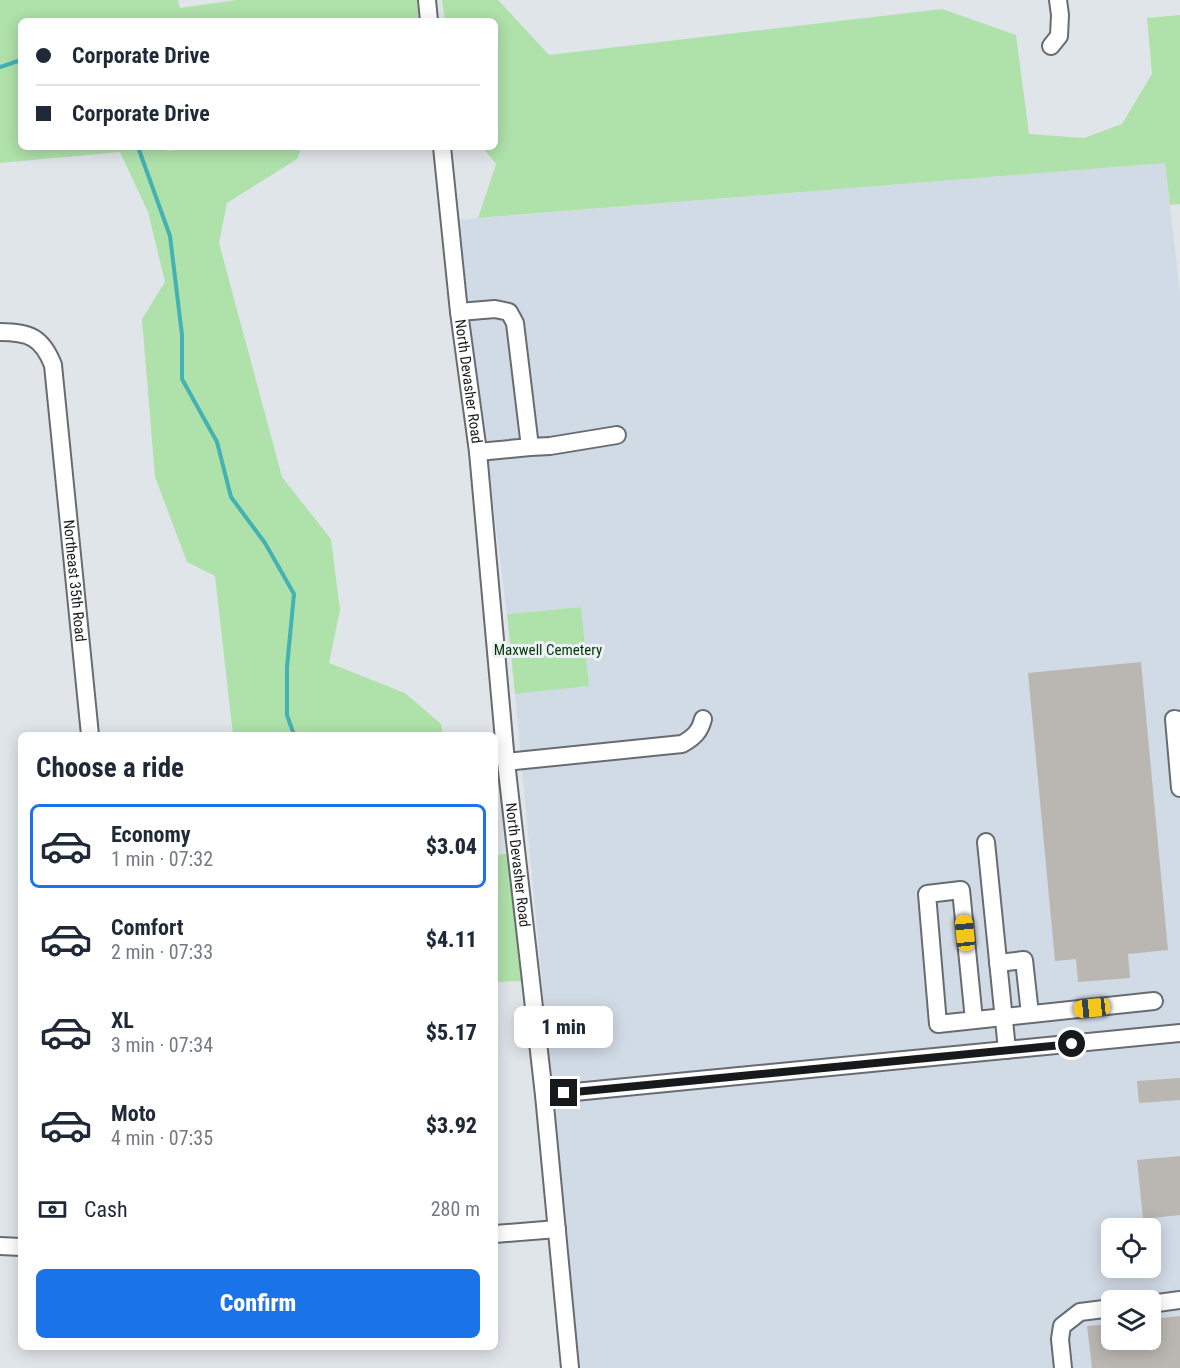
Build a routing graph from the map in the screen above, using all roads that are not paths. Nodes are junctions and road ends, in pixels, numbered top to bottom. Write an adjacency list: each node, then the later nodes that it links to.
1 (427, 0): 3 (street)
2 (1058, 0): 4 (street)
3 (429, 18)
4 (1051, 46)
5 (442, 150): 6 (street, North Devasher Road)
6 (459, 312): 9 (street); 10 (street, North Devasher Road)
7 (0, 333): 13 (street, Northeast 35th Road)
8 (617, 435): 9 (street)
9 (530, 447): 10 (street)
10 (478, 452): 14 (street, North Devasher Road)
11 (703, 719): 14 (street)
12 (1180, 720): 15 (street)
13 (90, 732)
14 (506, 762): 24 (street, North Devasher Road)
15 (1180, 788)
16 (986, 842): 17 (street)
17 (998, 963): 19 (street); 20 (street)
18 (1154, 1001): 19 (street)
19 (1030, 1014): 20 (street)
20 (1004, 1017): 21 (street); 23 (street)
21 (974, 1020): 21 (street)
22 (1180, 1033): 23 (street)
23 (1007, 1050): 24 (street)
24 (544, 1095): 25 (street, North Devasher Road)
25 (556, 1228): 26 (street); 32 (street, North Devasher Road)
26 (498, 1234)
27 (0, 1246): 28 (street)
28 (18, 1247)
29 (1180, 1300): 30 (street)
30 (1161, 1303)
31 (1101, 1309): 33 (street)
32 (570, 1368)
33 (1063, 1368)

